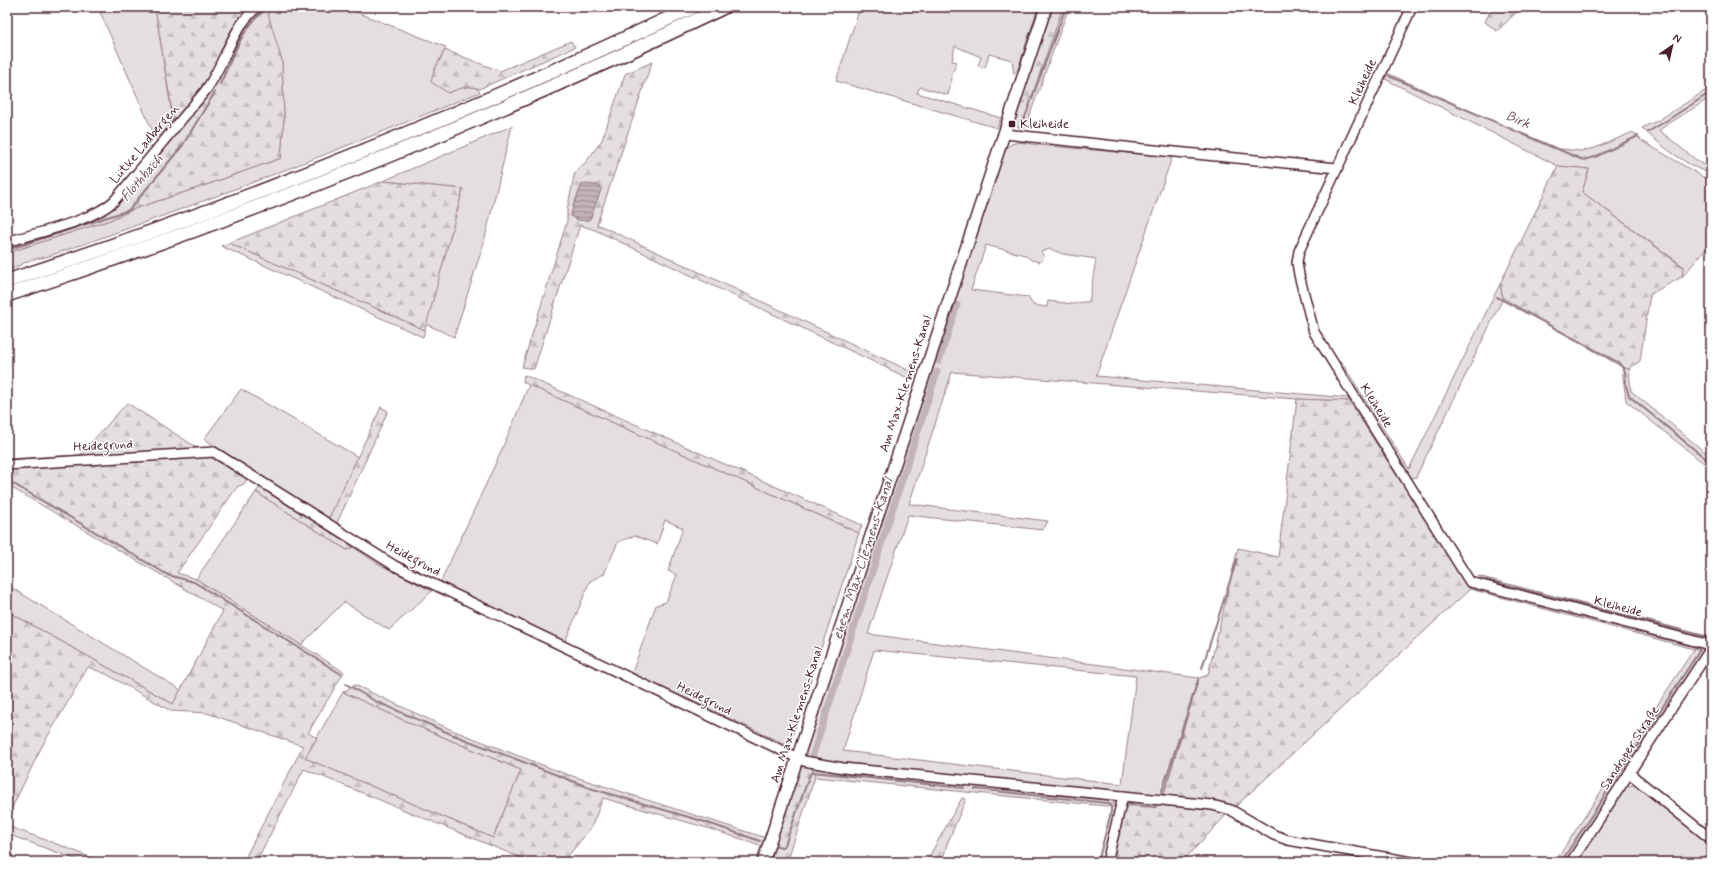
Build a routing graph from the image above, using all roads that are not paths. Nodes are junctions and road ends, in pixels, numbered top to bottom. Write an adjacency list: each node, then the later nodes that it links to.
1 (257, 7): 8 (street, Lütke Ladbergen)
2 (693, 7): 9 (highway)
3 (724, 7): 10 (highway)
4 (1046, 7): 6 (main road, Am Max-Klemens-Kanal)
5 (1412, 7): 7 (street, Kleiheide)
6 (1005, 134): 7 (street); 13 (main road, Am Max-Klemens-Kanal)
7 (1337, 168): 12 (street, Kleiheide)
8 (7, 242)
9 (7, 281)
10 (7, 295)
11 (7, 464): 13 (street, Heidegrund)
12 (1711, 648): 14 (street, Sandruper Straße)
13 (797, 758): 15 (street, Heidegrund); 17 (main road, Am Max-Klemens-Kanal)
14 (1629, 773): 16 (street); 20 (street, Sandruper Straße)
15 (1123, 796): 18 (street); 19 (street, Heidegrund)
16 (1711, 839)
17 (763, 862)
18 (1107, 862)
19 (1412, 862)
20 (1570, 862)

